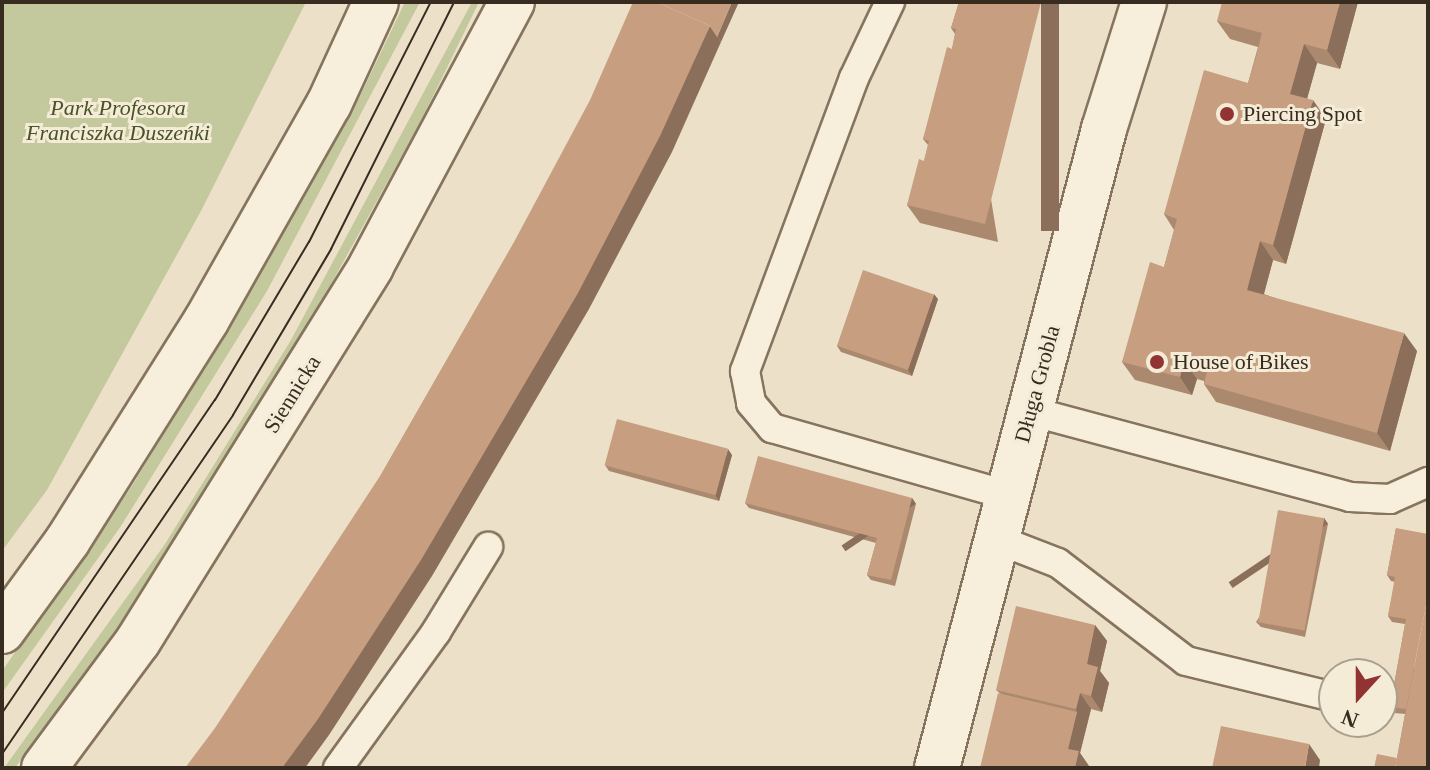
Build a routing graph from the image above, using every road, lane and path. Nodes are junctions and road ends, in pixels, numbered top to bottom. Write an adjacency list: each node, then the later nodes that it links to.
1 (376, 2): 10 (street)
2 (512, 2): 12 (street, Siennicka)
3 (890, 2): 7 (lane)
4 (1144, 2): 5 (street, Długa Grobla)
5 (1030, 411): 6 (lane); 7 (street, Długa Grobla)
6 (1428, 482)
7 (1007, 495): 8 (street, Długa Grobla)
8 (996, 539): 11 (lane); 14 (street, Długa Grobla)
9 (488, 547): 13 (lane)
10 (2, 631)
11 (1318, 693)
12 (44, 768)
13 (338, 768)
14 (937, 768)

